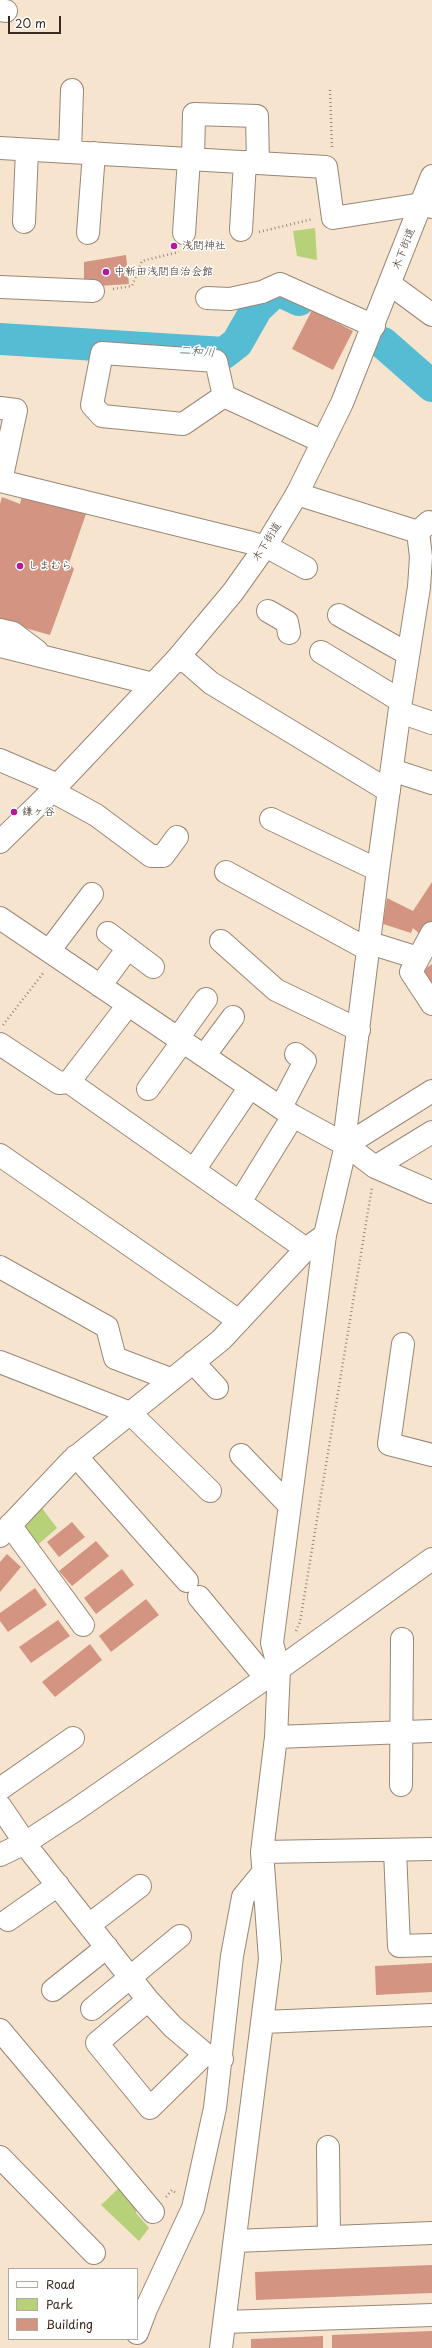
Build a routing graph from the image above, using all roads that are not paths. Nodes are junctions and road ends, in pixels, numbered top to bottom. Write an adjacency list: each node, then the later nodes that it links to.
1 (72, 90): 4 (street)
2 (0, 148): 3 (street)
3 (27, 150): 4 (street); 10 (street)
4 (70, 152): 5 (street)
5 (94, 153): 6 (street); 11 (street)
6 (191, 159): 7 (street); 7 (street); 13 (street)
7 (252, 162): 9 (street); 12 (street)
8 (432, 176): 9 (street, 木下街道)
9 (427, 205): 14 (street, 木下街道)
10 (24, 222)
11 (88, 233)
12 (242, 234)
13 (189, 244)
14 (390, 284): 18 (street); 19 (street, 木下街道)
15 (0, 287): 16 (street)
16 (93, 291)
17 (207, 298): 19 (street)
18 (432, 315)
19 (374, 326): 22 (street, 木下街道)
20 (224, 396): 20 (street); 22 (street)
21 (0, 408): 23 (street)
22 (323, 442): 24 (street, 木下街道)
23 (0, 481): 26 (street)
24 (297, 494): 25 (street); 26 (street, 木下街道)
25 (425, 528): 28 (street)
26 (265, 547): 27 (street); 37 (street, 木下街道)
27 (306, 568)
28 (426, 590): 35 (street)
29 (268, 611): 32 (street)
30 (338, 615): 35 (street)
31 (0, 630): 36 (street)
32 (289, 633)
33 (0, 646): 36 (street)
34 (321, 652): 39 (street)
35 (408, 654): 39 (street)
36 (44, 657): 38 (street)
37 (177, 659): 38 (street, 木下街道); 45 (street)
38 (153, 684): 44 (street, 木下街道)
39 (400, 706): 40 (street); 42 (street)
40 (432, 723)
41 (0, 760): 44 (street)
42 (392, 770): 43 (street); 45 (street)
43 (432, 784)
44 (55, 788): 47 (street); 48 (street, 木下街道)
45 (389, 791): 49 (street)
46 (271, 818): 49 (street)
47 (177, 837)
48 (0, 842)
49 (378, 870): 56 (street)
50 (226, 872): 56 (street)
51 (92, 894): 58 (street)
52 (0, 918): 58 (street)
53 (108, 933): 57 (street)
54 (432, 933): 59 (street)
55 (221, 941): 66 (street)
56 (370, 946): 59 (street); 66 (street)
57 (128, 948): 60 (street); 61 (street)
58 (52, 954): 61 (street)
59 (418, 958): 63 (street)
60 (153, 967)
61 (100, 986): 64 (street)
62 (206, 999): 67 (street)
63 (432, 1004)
64 (128, 1005): 67 (street); 71 (street)
65 (233, 1017): 70 (street)
66 (359, 1030): 77 (street)
67 (180, 1039): 70 (street); 73 (street)
68 (0, 1044): 71 (street)
69 (296, 1054): 75 (street)
70 (204, 1056): 72 (street)
71 (69, 1082): 80 (street)
72 (250, 1088): 75 (street); 80 (street)
73 (148, 1089)
74 (432, 1091): 77 (street)
75 (287, 1111): 77 (street); 82 (street)
76 (432, 1132): 79 (street)
77 (346, 1145): 79 (street); 83 (street)
78 (0, 1155): 86 (street)
79 (375, 1167): 81 (street)
80 (194, 1170): 82 (street)
81 (432, 1192)
82 (240, 1202): 84 (street)
83 (324, 1235): 84 (street); 97 (street)
84 (306, 1249): 86 (street)
85 (0, 1267): 90 (street)
86 (239, 1321): 89 (street)
87 (403, 1344): 94 (street)
88 (0, 1362): 92 (street)
89 (193, 1362): 90 (street); 91 (street)
90 (170, 1379): 92 (street)
91 (217, 1388)
92 (130, 1413): 95 (street); 96 (street)
93 (241, 1454): 97 (street)
94 (432, 1455)
95 (76, 1456): 98 (street); 102 (street)
96 (210, 1491)
97 (289, 1505): 102 (street)
98 (5, 1530): 100 (street)
99 (432, 1559): 102 (street)
100 (83, 1625)
101 (402, 1639): 104 (street)
102 (272, 1673): 105 (street); 110 (street)
103 (432, 1731): 104 (street)
104 (401, 1733): 105 (street); 107 (street)
105 (276, 1737): 113 (street)
106 (73, 1738): 108 (street)
107 (401, 1785)
108 (0, 1789)
109 (0, 1806): 110 (street)
110 (25, 1843): 114 (street); 116 (street)
111 (432, 1849): 112 (street)
112 (395, 1850): 113 (street); 121 (street)
113 (262, 1852): 115 (street)
114 (0, 1855)
115 (262, 1874): 128 (street); 130 (street)
116 (58, 1885): 118 (street); 119 (street)
117 (140, 1886): 119 (street)
118 (8, 1920)
119 (89, 1925): 122 (street)
120 (180, 1936): 123 (street)
121 (432, 1945)
122 (107, 1947): 123 (street); 124 (street)
123 (131, 1978): 125 (street); 126 (street)
124 (53, 1990)
125 (148, 2000): 130 (street); 130 (street)
126 (92, 2009)
127 (432, 2014): 128 (street)
128 (263, 2022): 136 (street)
129 (0, 2030): 133 (street)
130 (213, 2057): 140 (street)
131 (328, 2147): 135 (street)
132 (0, 2157): 137 (street)
133 (153, 2212)
134 (432, 2233): 135 (street)
135 (329, 2237): 136 (street)
136 (235, 2241): 139 (street)
137 (94, 2253)
138 (432, 2315): 139 (street)
139 (225, 2322): 141 (street)
140 (138, 2330)
141 (221, 2348)

